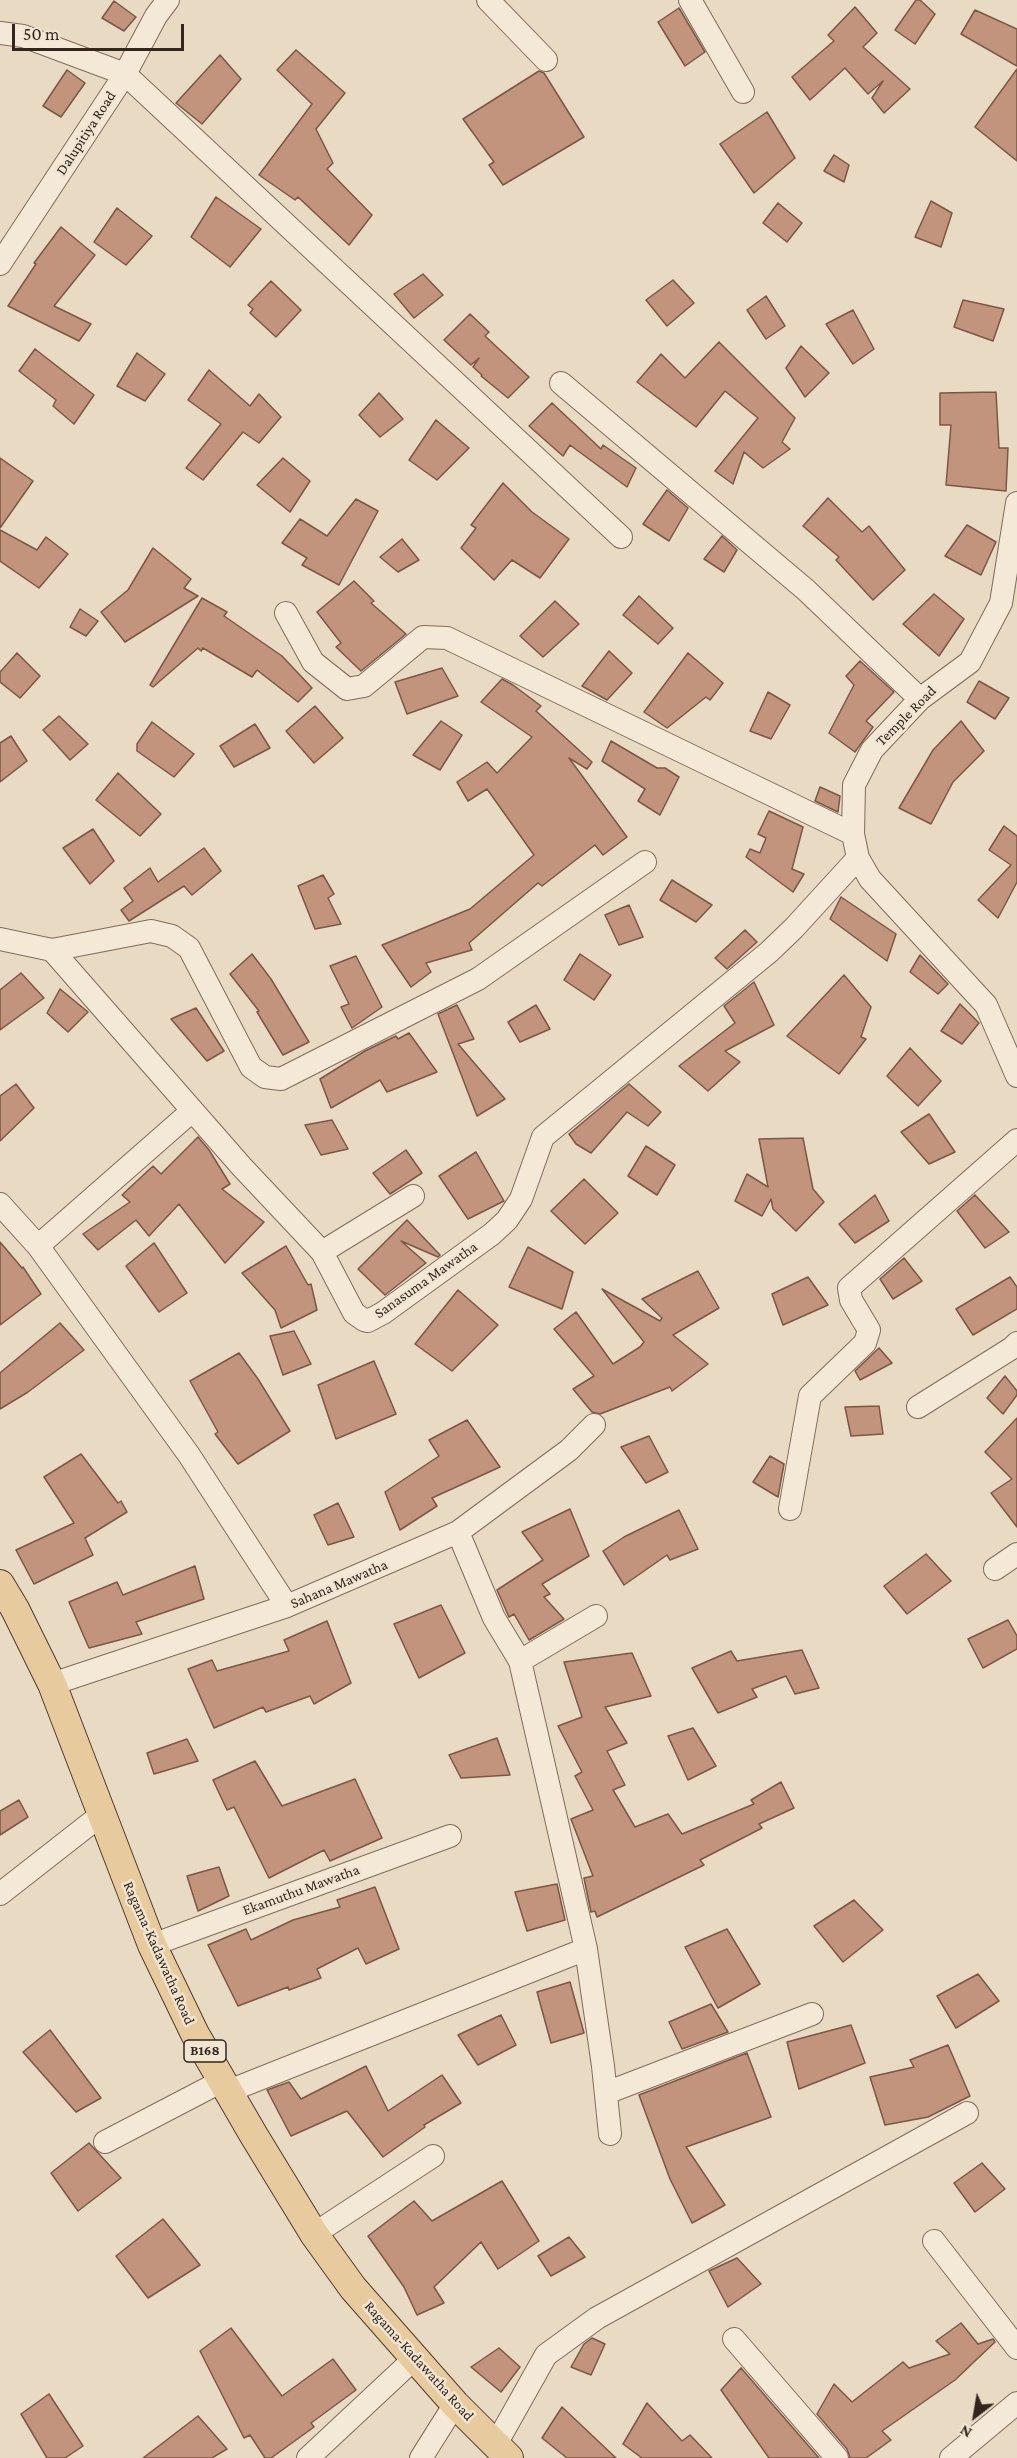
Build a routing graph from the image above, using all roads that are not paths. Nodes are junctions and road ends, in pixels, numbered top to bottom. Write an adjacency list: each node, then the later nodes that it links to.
1 (168, 0): 6 (street, Dalupitiya Road)
2 (488, 0): 5 (street)
3 (690, 0): 7 (street)
4 (0, 33): 6 (street)
5 (546, 60)
6 (125, 74): 8 (street, Dalupitiya Road); 12 (street)
7 (743, 92)
8 (9, 234): 9 (street, Dalupitiya Road)
9 (0, 264)
10 (561, 383): 14 (street)
11 (1017, 503): 14 (street, Temple Road)
12 (621, 537)
13 (286, 613): 15 (street)
14 (920, 699): 15 (street, Temple Road)
15 (853, 834): 16 (street, Temple Road)
16 (858, 858): 20 (street, Temple Road); 26 (street, Sanasuma Mawatha)
17 (645, 862): 19 (street)
18 (0, 939): 19 (street)
19 (52, 950): 21 (street, Sanasuma Mawatha)
20 (1017, 1076)
21 (192, 1111): 25 (street); 26 (street, Sanasuma Mawatha)
22 (1017, 1140): 30 (street)
23 (413, 1196): 26 (street)
24 (0, 1204): 25 (street)
25 (38, 1246): 35 (street)
26 (322, 1252)
27 (1017, 1343): 28 (street)
28 (918, 1407)
29 (594, 1425): 31 (street, Sahana Mawatha)
30 (790, 1509)
31 (458, 1532): 35 (street, Sahana Mawatha); 38 (street)
32 (1017, 1554): 33 (street)
33 (996, 1569)
34 (0, 1584): 36 (main road, Ragama-Kadawatha Road / B168)
35 (287, 1606): 39 (street, Sahana Mawatha)
36 (7, 1615): 39 (main road, Ragama-Kadawatha Road / B168)
37 (597, 1616): 38 (street)
38 (520, 1661): 44 (street)
39 (52, 1684): 40 (main road, Ragama-Kadawatha Road / B168)
40 (101, 1815): 42 (street); 43 (main road, Ragama-Kadawatha Road / B168)
41 (450, 1836): 43 (street, Ekamuthu Mawatha)
42 (0, 1894)
43 (152, 1944): 46 (main road, Ragama-Kadawatha Road / B168)
44 (586, 1949): 46 (street); 47 (street)
45 (812, 2014): 47 (street)
46 (225, 2086): 50 (street); 52 (main road, Ragama-Kadawatha Road / B168)
47 (606, 2093): 49 (street)
48 (967, 2113): 59 (street)
49 (610, 2134)
50 (105, 2142)
51 (433, 2156): 52 (street)
52 (314, 2234): 56 (main road, Ragama-Kadawatha Road / B168)
53 (934, 2241): 55 (street)
54 (734, 2339): 62 (street)
55 (1017, 2348)
56 (414, 2359): 58 (main road, Ragama-Kadawatha Road / B168); 60 (street)
57 (1017, 2403): 63 (street)
58 (455, 2404): 59 (main road, Ragama-Kadawatha Road / B168); 61 (street)
59 (503, 2451)
60 (308, 2458)
61 (421, 2458)
62 (837, 2458)
63 (951, 2458)

